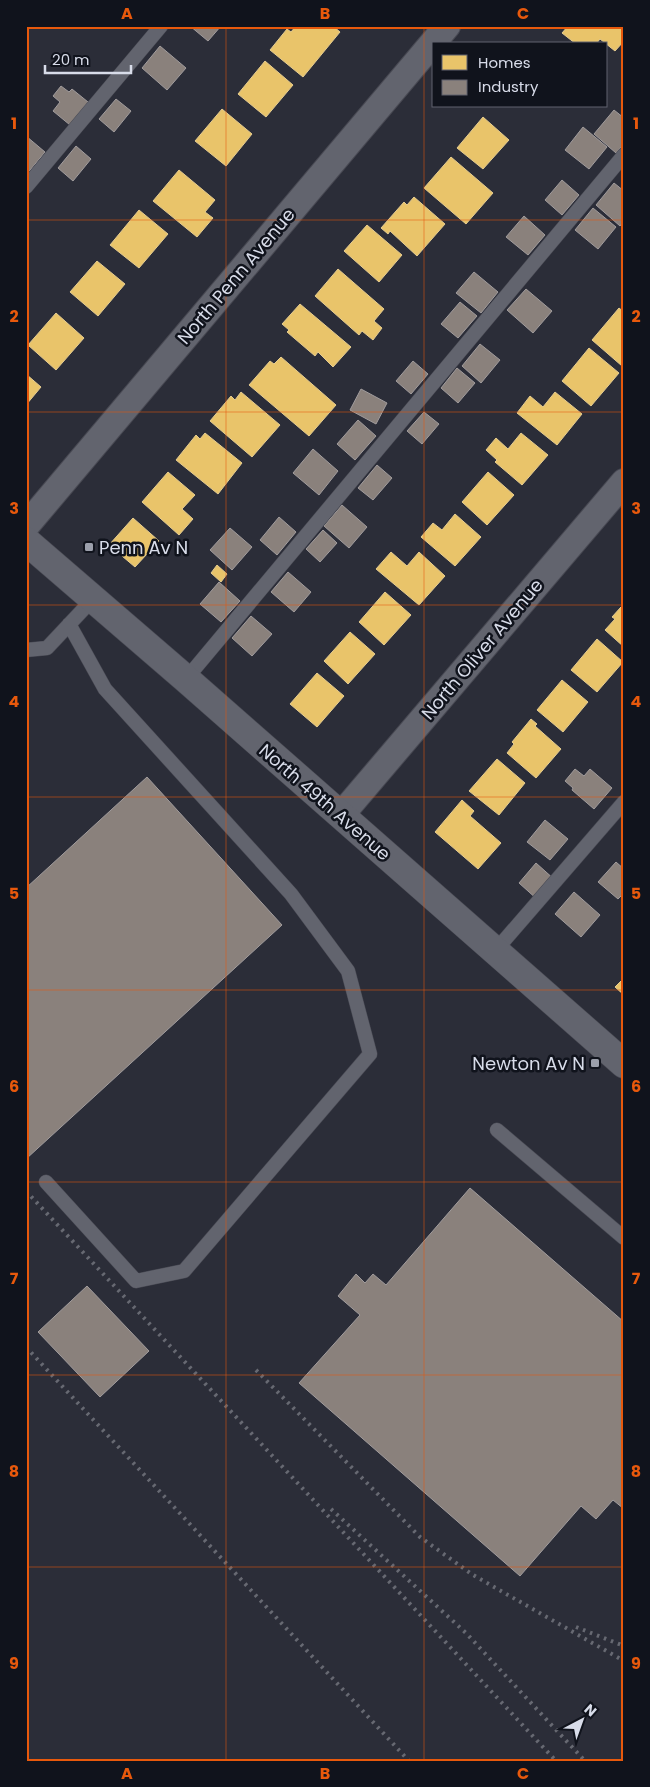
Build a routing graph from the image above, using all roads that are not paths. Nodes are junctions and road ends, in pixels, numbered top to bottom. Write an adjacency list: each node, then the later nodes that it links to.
1 (162, 26): 6 (lane)
2 (446, 26): 3 (street, North Penn Avenue)
3 (433, 42)
4 (432, 43): 8 (street, North Penn Avenue)
5 (624, 156): 13 (lane)
6 (26, 187)
7 (624, 482): 15 (street, North Oliver Avenue)
8 (26, 526)
9 (26, 541): 10 (street, North 49th Avenue)
10 (93, 599): 11 (lane); 13 (street, North 49th Avenue)
11 (69, 624): 12 (lane); 19 (lane)
12 (26, 650)
13 (186, 679): 15 (street, North 49th Avenue)
14 (624, 802): 16 (lane)
15 (341, 816): 16 (street, North 49th Avenue)
16 (496, 950): 17 (street, North 49th Avenue)
17 (624, 1064)
18 (497, 1130): 20 (lane)
19 (46, 1182)
20 (624, 1238)

